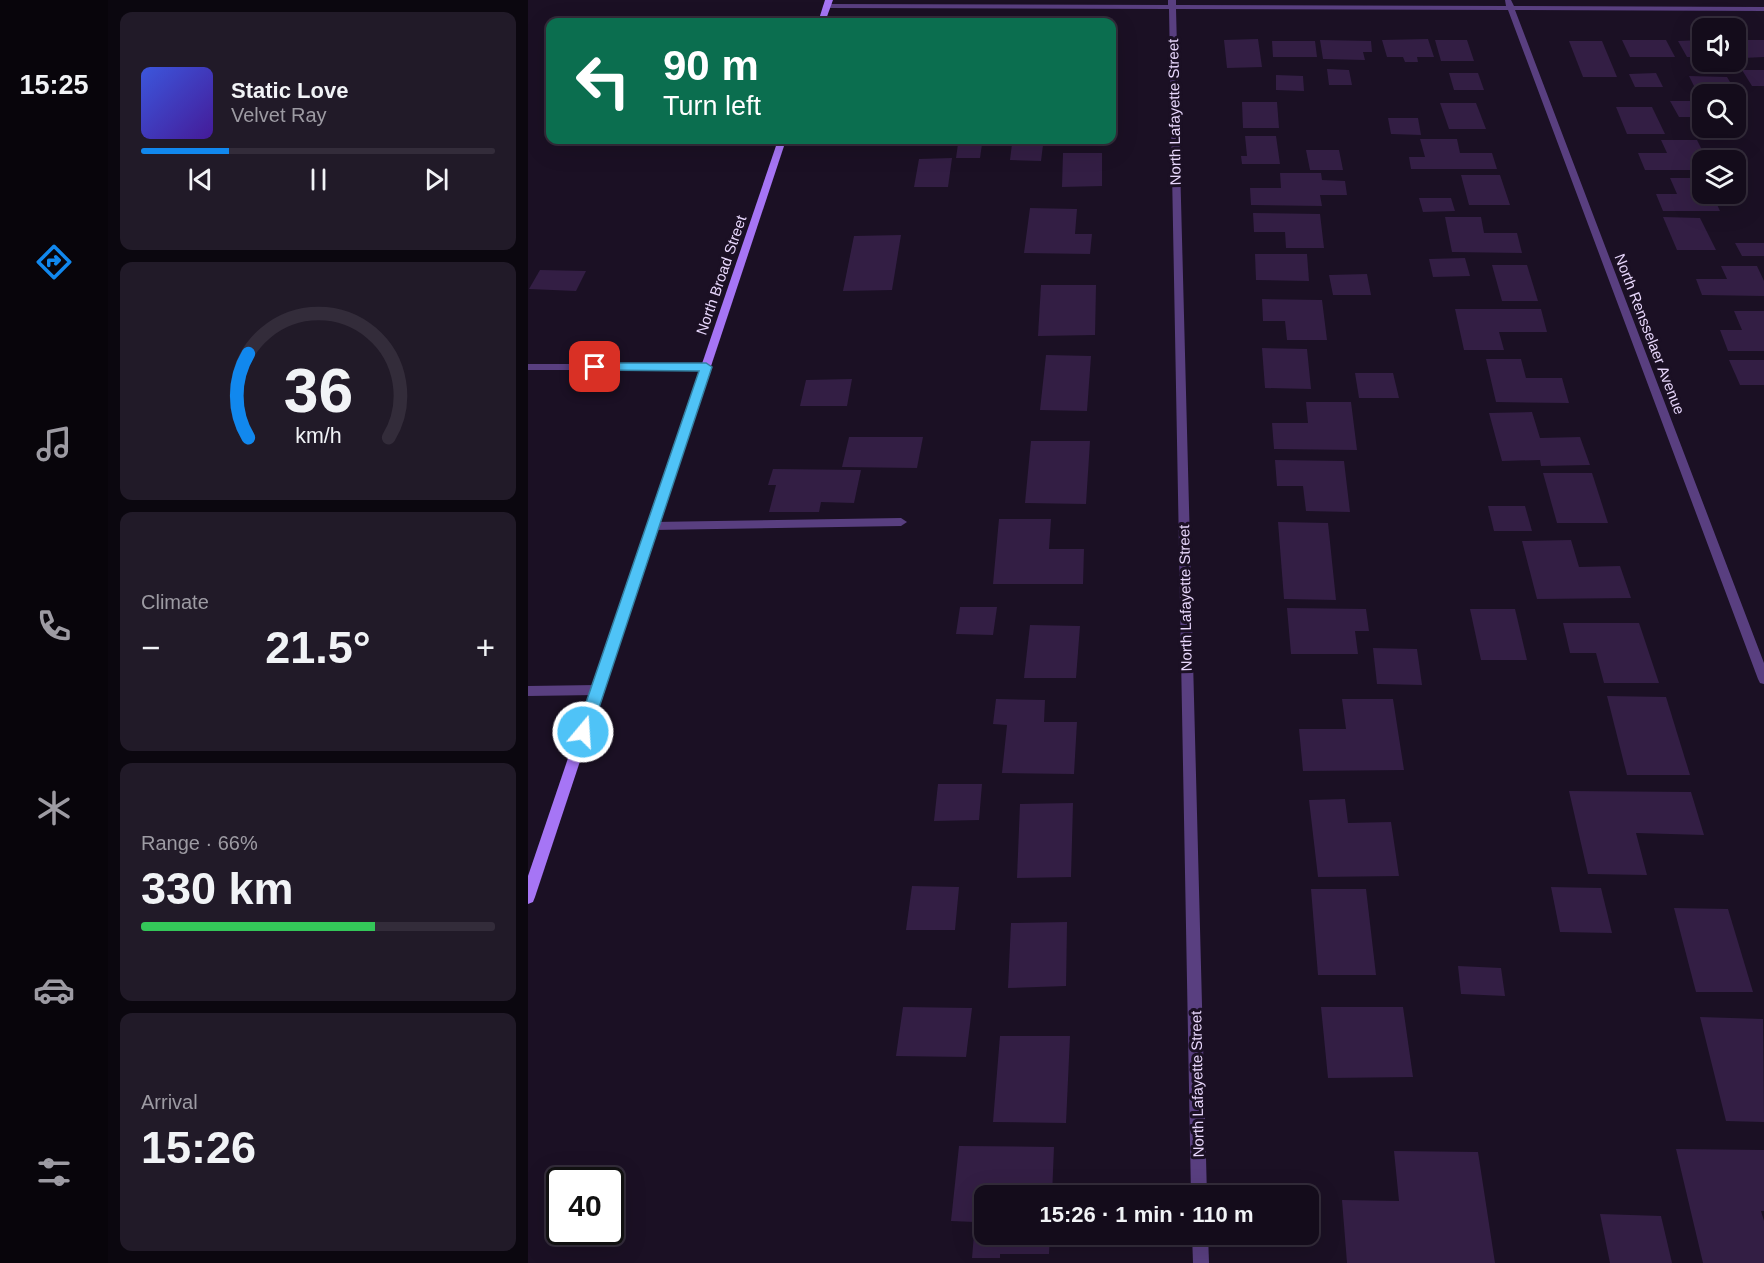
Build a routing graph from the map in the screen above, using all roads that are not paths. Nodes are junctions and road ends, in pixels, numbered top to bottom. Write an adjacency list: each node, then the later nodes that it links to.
1 (828, 3): 2 (street); 5 (street)
2 (1172, 4): 3 (street); 15 (street, North Lafayette Street)
3 (1509, 4): 4 (street); 11 (street, North Rensselaer Avenue)
4 (1764, 9)
5 (822, 18)
6 (781, 144): 8 (street, North Broad Street)
7 (528, 367): 8 (street)
8 (706, 367): 10 (street, North Broad Street)
9 (901, 522): 10 (street)
10 (652, 526): 12 (street, North Broad Street)
11 (1764, 679)
12 (597, 690): 13 (street); 14 (street, North Broad Street)
13 (528, 691)
14 (528, 897)
15 (1199, 1185)
16 (1200, 1245): 17 (street)
17 (1201, 1263)

